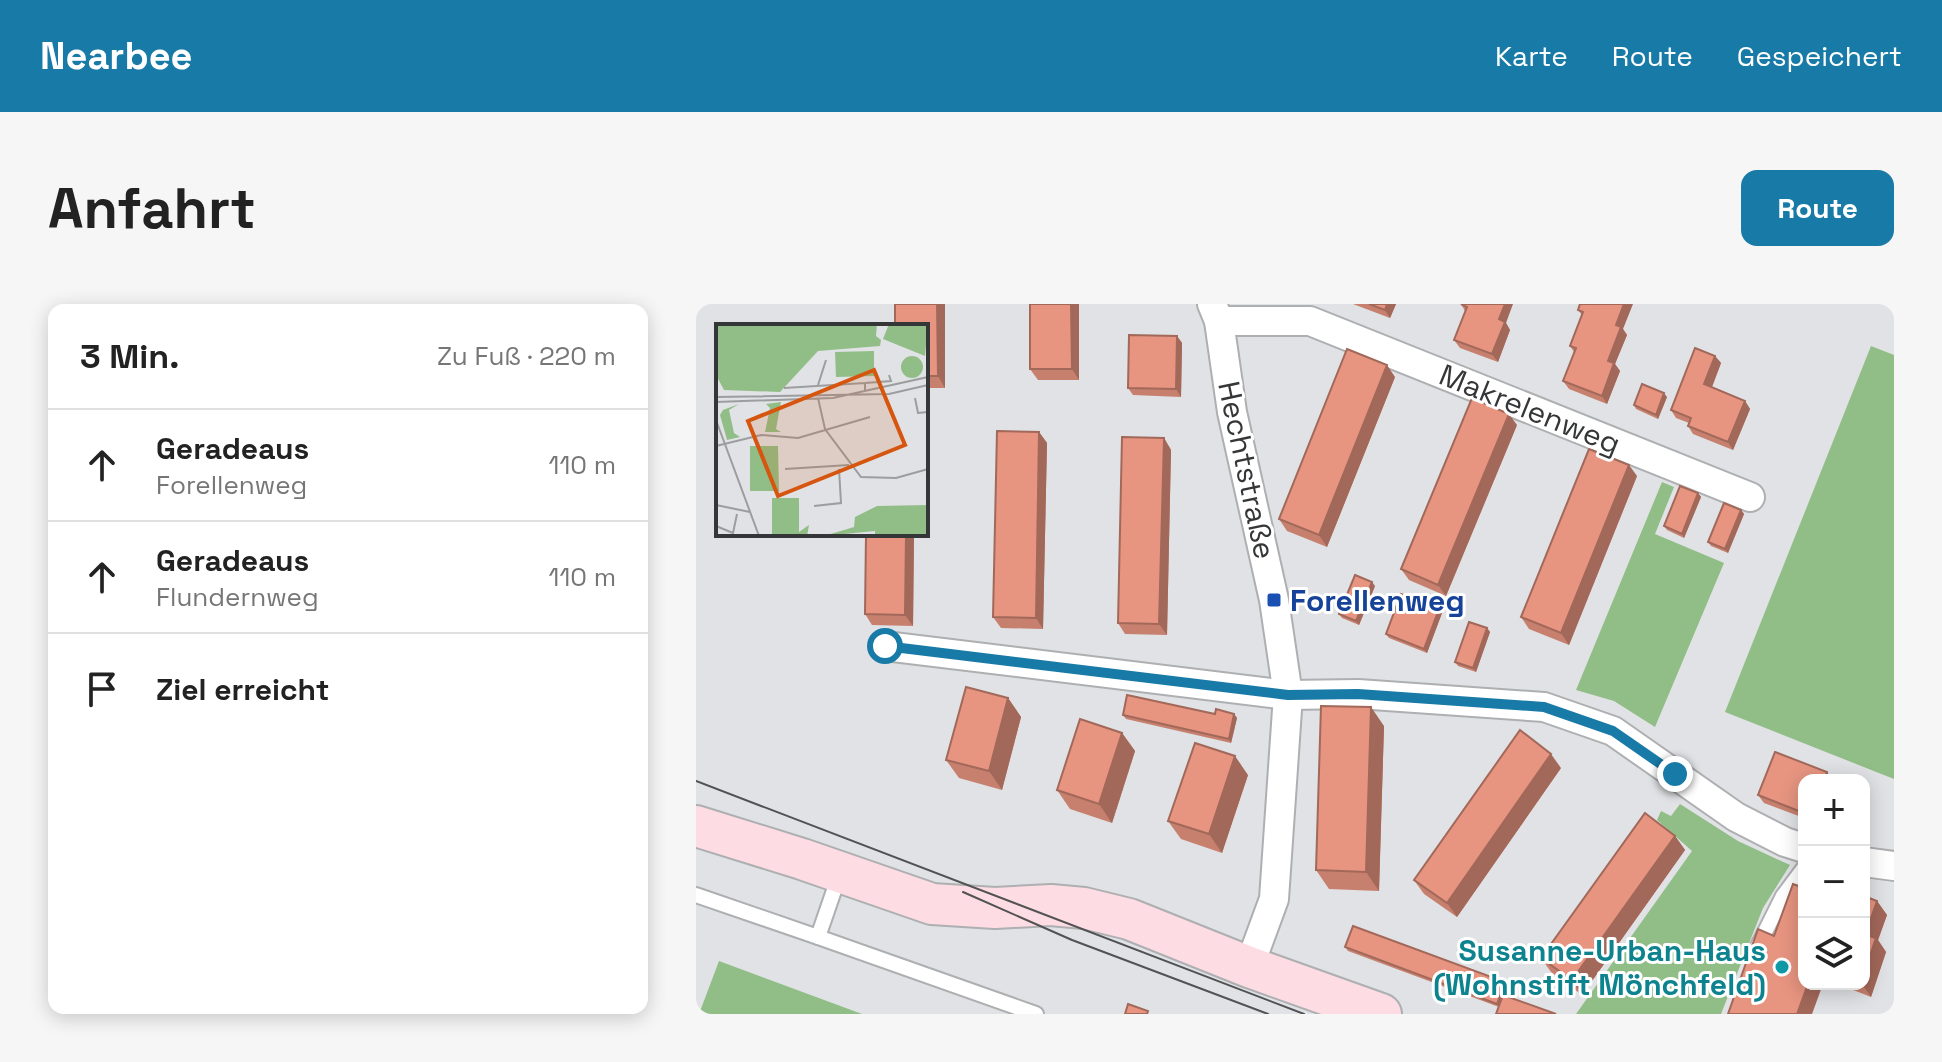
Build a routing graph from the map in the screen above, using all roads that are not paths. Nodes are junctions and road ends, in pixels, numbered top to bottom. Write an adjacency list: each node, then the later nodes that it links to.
1 (1216, 313): 2 (street, Makrelenweg); 5 (street, Hechtstraße)
2 (1313, 313): 3 (street, Makrelenweg)
3 (1750, 497)
4 (885, 646): 5 (street)
5 (1288, 695): 7 (street); 15 (street, Hechtstraße)
6 (696, 826): 10 (main road)
7 (1798, 846)
8 (1870, 863): 9 (street)
9 (1894, 866)
10 (841, 873): 13 (lane); 15 (main road)
11 (1798, 876): 14 (lane)
12 (696, 895): 13 (lane)
13 (818, 937): 16 (lane)
14 (1751, 962)
15 (1249, 967): 17 (main road)
16 (1036, 1014)
17 (1381, 1014)

